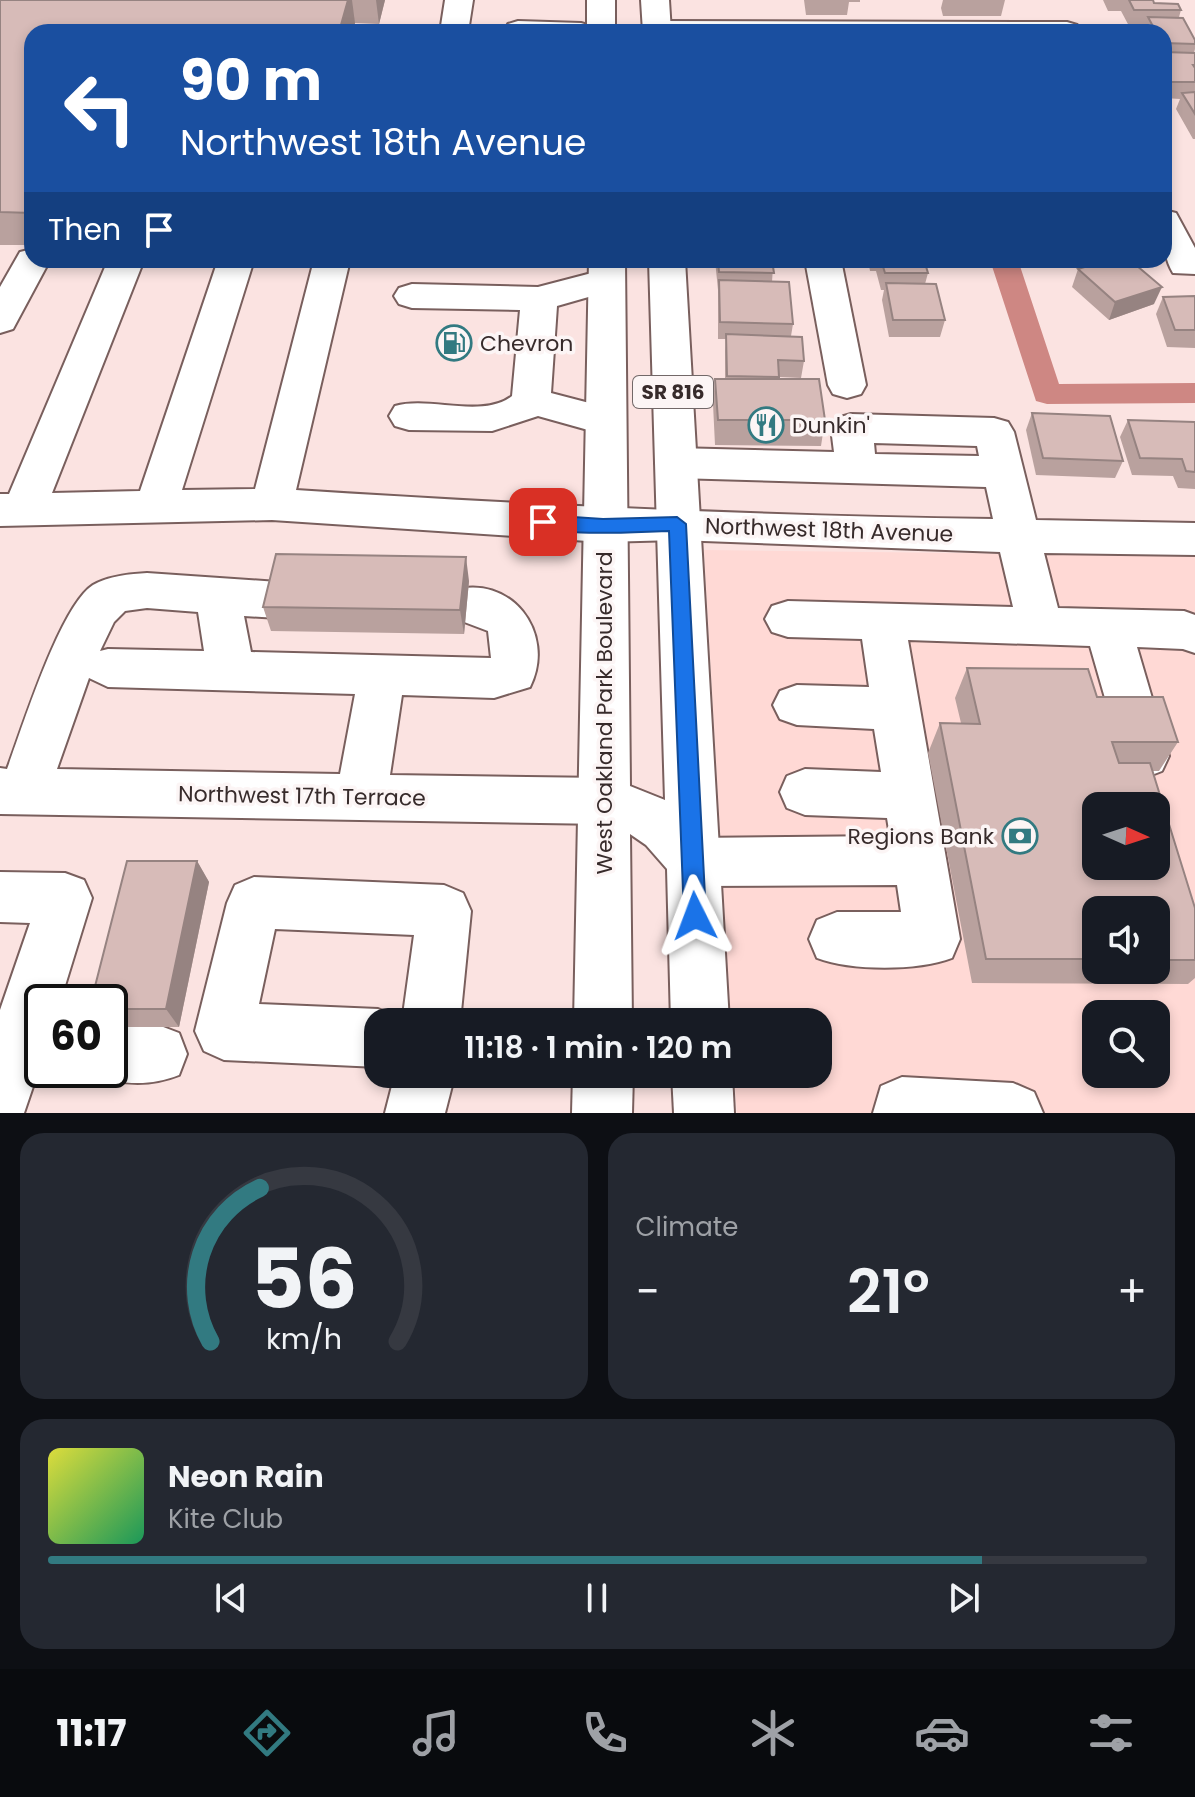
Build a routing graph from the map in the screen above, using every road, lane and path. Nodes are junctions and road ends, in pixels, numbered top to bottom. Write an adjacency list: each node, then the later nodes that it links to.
1 (459, 0): 8 (street)
2 (522, 0): 9 (street)
3 (601, 0): 10 (street)
4 (655, 0): 11 (street)
5 (695, 0): 6 (street)
6 (782, 0)
7 (1043, 0): 12 (street)
8 (455, 24)
9 (519, 24)
10 (601, 24)
11 (657, 24)
12 (1062, 24)
13 (1172, 236): 16 (street)
14 (0, 254): 15 (street)
15 (24, 256)
16 (1186, 265)
17 (26, 268): 26 (street)
18 (122, 268): 34 (street)
19 (233, 268): 33 (street)
20 (330, 268): 32 (street)
21 (667, 268): 31 (street, SR 816)
22 (825, 268): 27 (street)
23 (607, 270): 25 (street); 30 (street, West Oakland Park Boulevard / SR 816)
24 (412, 296): 25 (street)
25 (539, 299): 28 (street)
26 (0, 321)
27 (847, 385)
28 (531, 401): 29 (street); 30 (street)
29 (409, 416)
30 (606, 421): 36 (street, West Oakland Park Boulevard / SR 816)
31 (676, 463): 35 (street, SR 816); 37 (street)
32 (272, 504): 33 (street, Northwest 18th Avenue); 36 (street, Northwest 18th Avenue)
33 (156, 507): 34 (street, Northwest 18th Avenue)
34 (12, 510)
35 (677, 524): 36 (street, Northwest 18th Avenue); 37 (street, Northwest 18th Avenue); 59 (street, SR 816)
36 (603, 526): 57 (street, West Oakland Park Boulevard / SR 816)
37 (1017, 538): 38 (street, Northwest 18th Avenue); 44 (street)
38 (1195, 539)
39 (218, 596): 40 (street); 48 (street); 52 (street)
40 (278, 600)
41 (467, 604): 49 (street)
42 (788, 619): 43 (street)
43 (882, 621): 44 (street); 51 (street)
44 (1040, 626): 45 (street)
45 (1108, 628): 46 (street); 54 (street)
46 (1195, 634)
47 (108, 668): 48 (street)
48 (231, 669): 49 (street)
49 (382, 674): 56 (street)
50 (797, 705): 51 (street)
51 (895, 709): 55 (street)
52 (12, 792): 56 (street, Northwest 17th Terrace)
53 (805, 792): 55 (street)
54 (1154, 792)
55 (908, 796): 58 (street)
56 (361, 797): 57 (street, Northwest 17th Terrace)
57 (605, 801): 59 (street, Northwest 17th Terrace); 63 (street, West Oakland Park Boulevard / SR 816)
58 (918, 860): 59 (street); 61 (street)
59 (693, 862): 64 (street, SR 816)
60 (0, 897): 66 (street)
61 (837, 939)
62 (433, 1008): 65 (street)
63 (603, 1008)
64 (699, 1008)
65 (364, 1037)
66 (20, 1066)
67 (421, 1088): 70 (street)
68 (603, 1088): 71 (street)
69 (703, 1088): 72 (street)
70 (415, 1113)
71 (602, 1113)
72 (704, 1113)
73 (903, 1113): 74 (street)
74 (1013, 1113)

